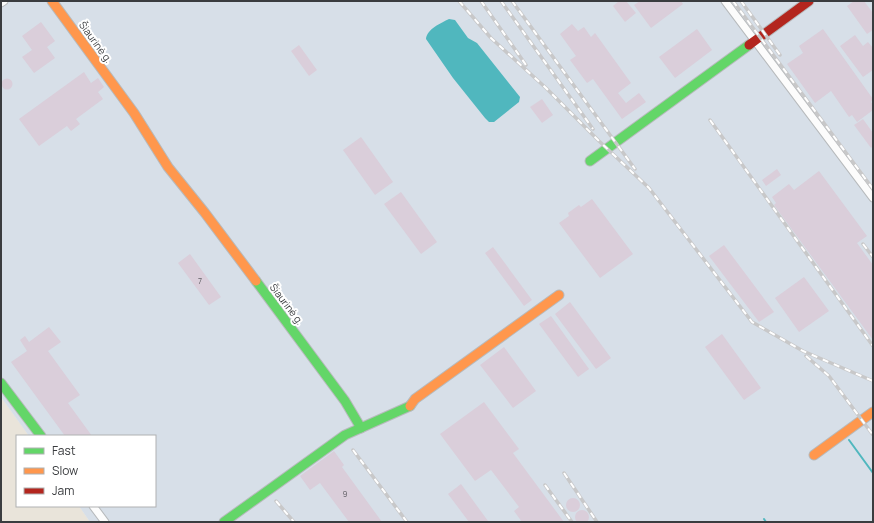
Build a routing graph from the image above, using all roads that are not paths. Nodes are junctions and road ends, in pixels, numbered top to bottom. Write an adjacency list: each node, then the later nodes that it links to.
1 (4, 1): 5 (street)
2 (52, 1): 12 (street, Šiaurinė g.)
3 (725, 1): 6 (street)
4 (809, 1): 6 (street)
5 (1, 3)
6 (755, 41): 7 (street); 8 (street)
7 (590, 161)
8 (873, 198)
9 (559, 295): 12 (street)
10 (1, 383): 13 (street)
11 (873, 412): 14 (street)
12 (361, 428): 17 (street)
13 (40, 435)
14 (814, 455)
15 (94, 507): 16 (street)
16 (105, 522)
17 (224, 522)

